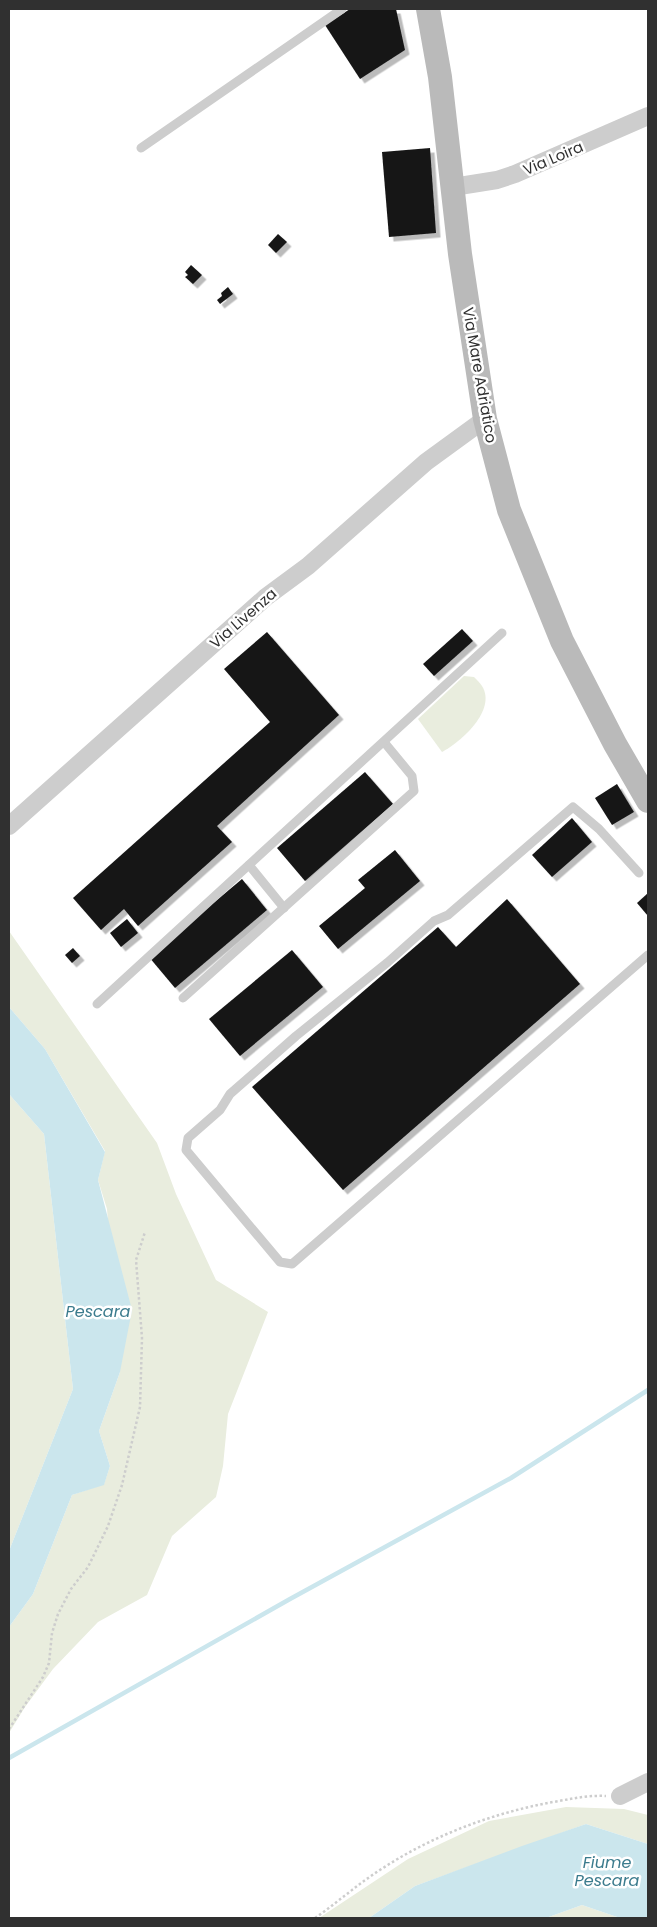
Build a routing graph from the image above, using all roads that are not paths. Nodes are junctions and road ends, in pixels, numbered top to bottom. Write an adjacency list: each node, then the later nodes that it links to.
1 (342, 9): 4 (lane)
2 (428, 9): 5 (main road, Via Mare Adriatico)
3 (648, 116): 5 (street, Via Loira)
4 (141, 148)
5 (452, 188): 6 (main road, Via Mare Adriatico)
6 (485, 419): 9 (main road, Via Mare Adriatico); 10 (street, Via Livenza)
7 (502, 633): 8 (lane)
8 (384, 742): 11 (lane); 13 (lane)
9 (648, 801)
10 (9, 826)
11 (249, 865): 13 (lane); 16 (lane)
12 (639, 872): 14 (lane)
13 (284, 908): 15 (lane)
14 (648, 955)
15 (183, 998)
16 (97, 1004)
17 (648, 1782): 18 (street)
18 (620, 1796)

